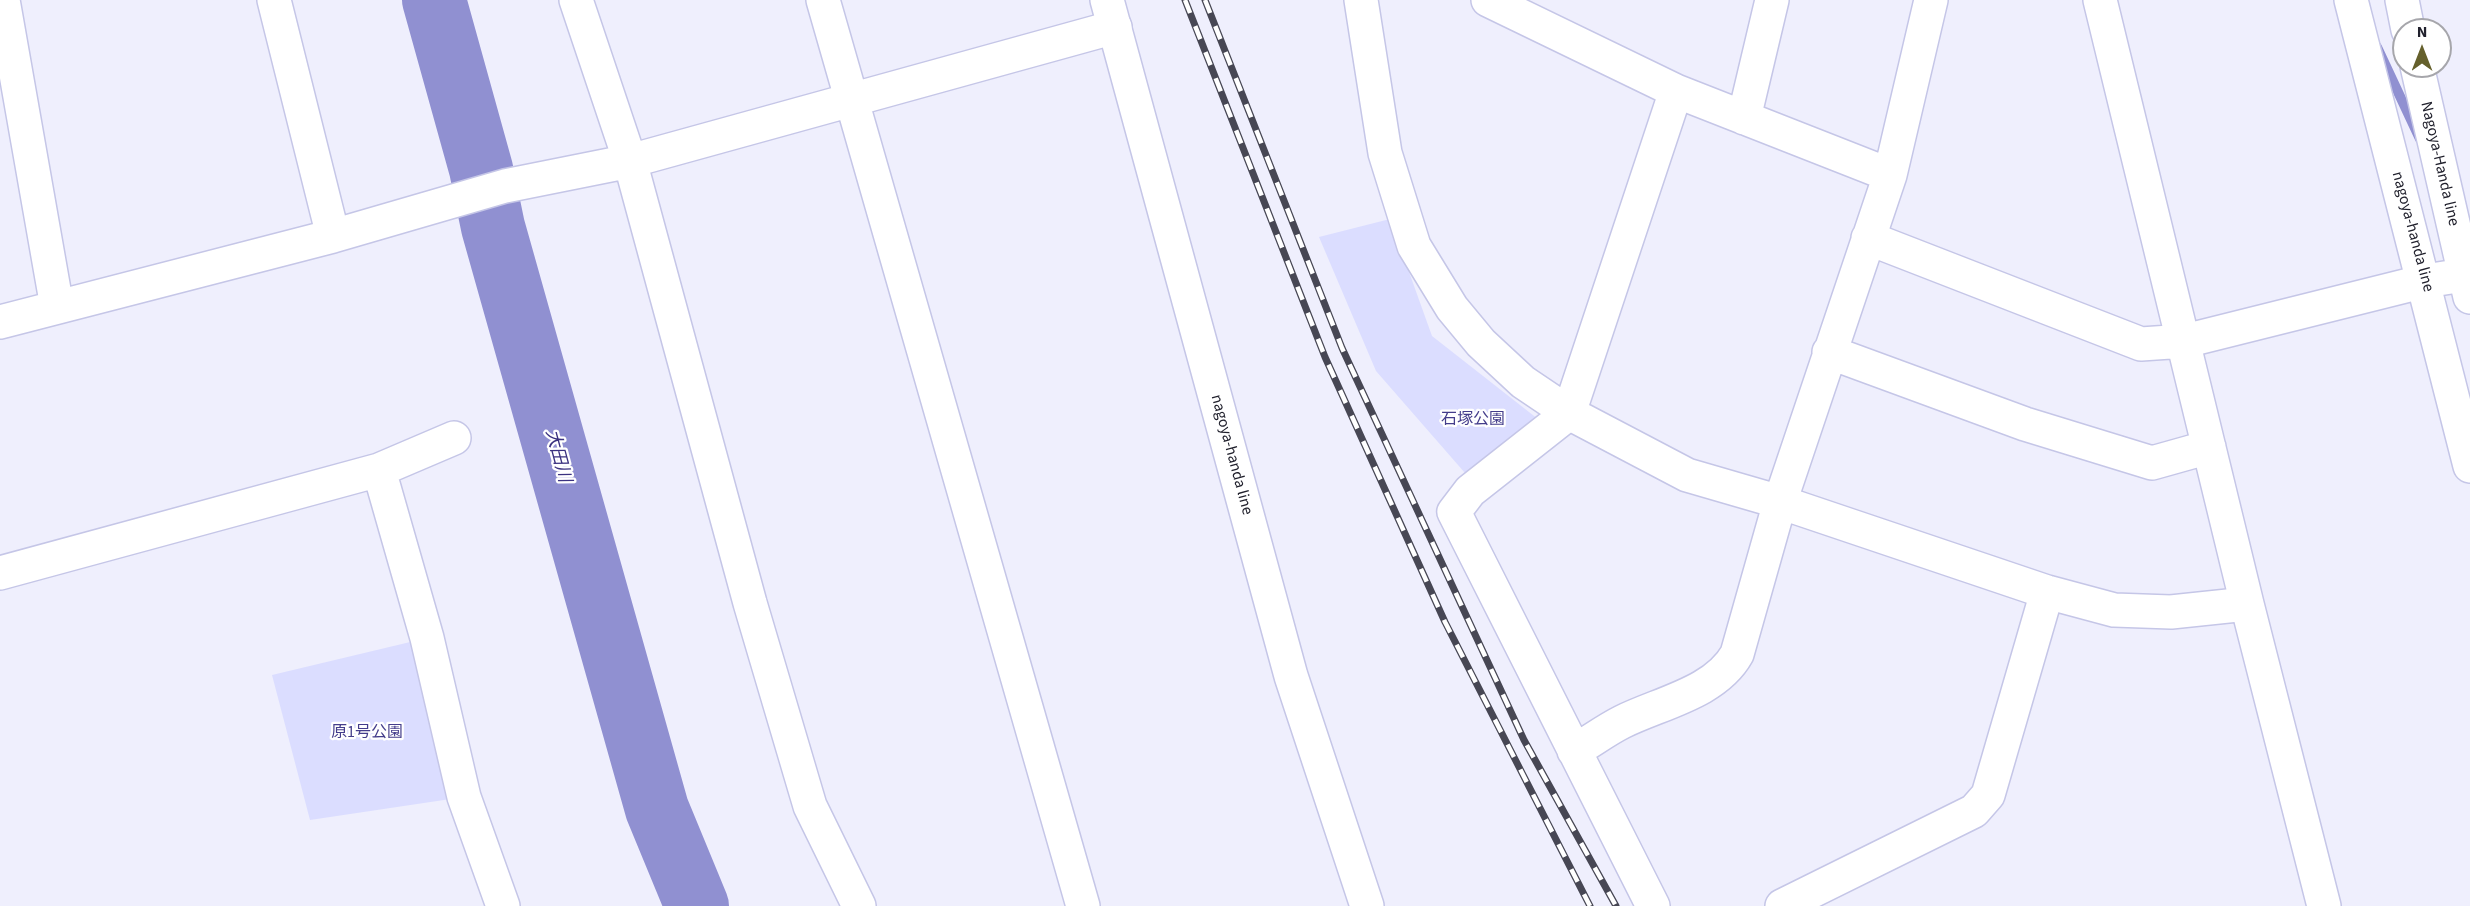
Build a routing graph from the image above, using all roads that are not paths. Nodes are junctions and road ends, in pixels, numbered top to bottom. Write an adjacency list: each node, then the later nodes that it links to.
1 (3, 0): 24 (street)
2 (274, 0): 20 (street)
3 (576, 0): 18 (street)
4 (823, 0): 16 (street)
5 (1361, 0): 28 (street)
6 (1488, 0): 15 (street)
7 (1772, 0): 17 (street)
8 (1931, 0): 19 (street)
9 (2100, 0): 26 (street)
10 (2351, 0): 22 (street, nagoya-handa line)
11 (2402, 0): 13 (street)
12 (1111, 13): 16 (street); 42 (street, nagoya-handa line)
13 (2406, 18)
14 (2420, 78): 23 (street, Nagoya-Handa line)
15 (1676, 91): 17 (street); 28 (street)
16 (850, 100): 18 (street); 41 (street)
17 (1744, 118): 19 (street)
18 (630, 161): 20 (street); 40 (street)
19 (1890, 175): 21 (street)
20 (333, 236): 24 (street)
21 (1868, 238): 26 (street); 27 (street)
22 (2425, 281): 23 (street); 26 (street); 31 (street, nagoya-handa line)
23 (2468, 282)
24 (57, 307): 25 (street)
25 (0, 322)
26 (2185, 341): 30 (street)
27 (1829, 352): 30 (street); 33 (street)
28 (1569, 413): 33 (street); 37 (street)
29 (454, 438): 32 (street)
30 (2209, 447): 36 (street)
31 (2470, 466)
32 (379, 470): 34 (street); 39 (street)
33 (1780, 502): 35 (street); 37 (street)
34 (0, 573)
35 (2047, 592): 36 (street); 44 (street)
36 (2247, 604): 38 (street)
37 (1574, 751): 43 (street)
38 (2319, 904)
39 (503, 906)
40 (860, 906)
41 (1083, 906)
42 (1367, 906)
43 (1653, 906)
44 (1782, 906)

